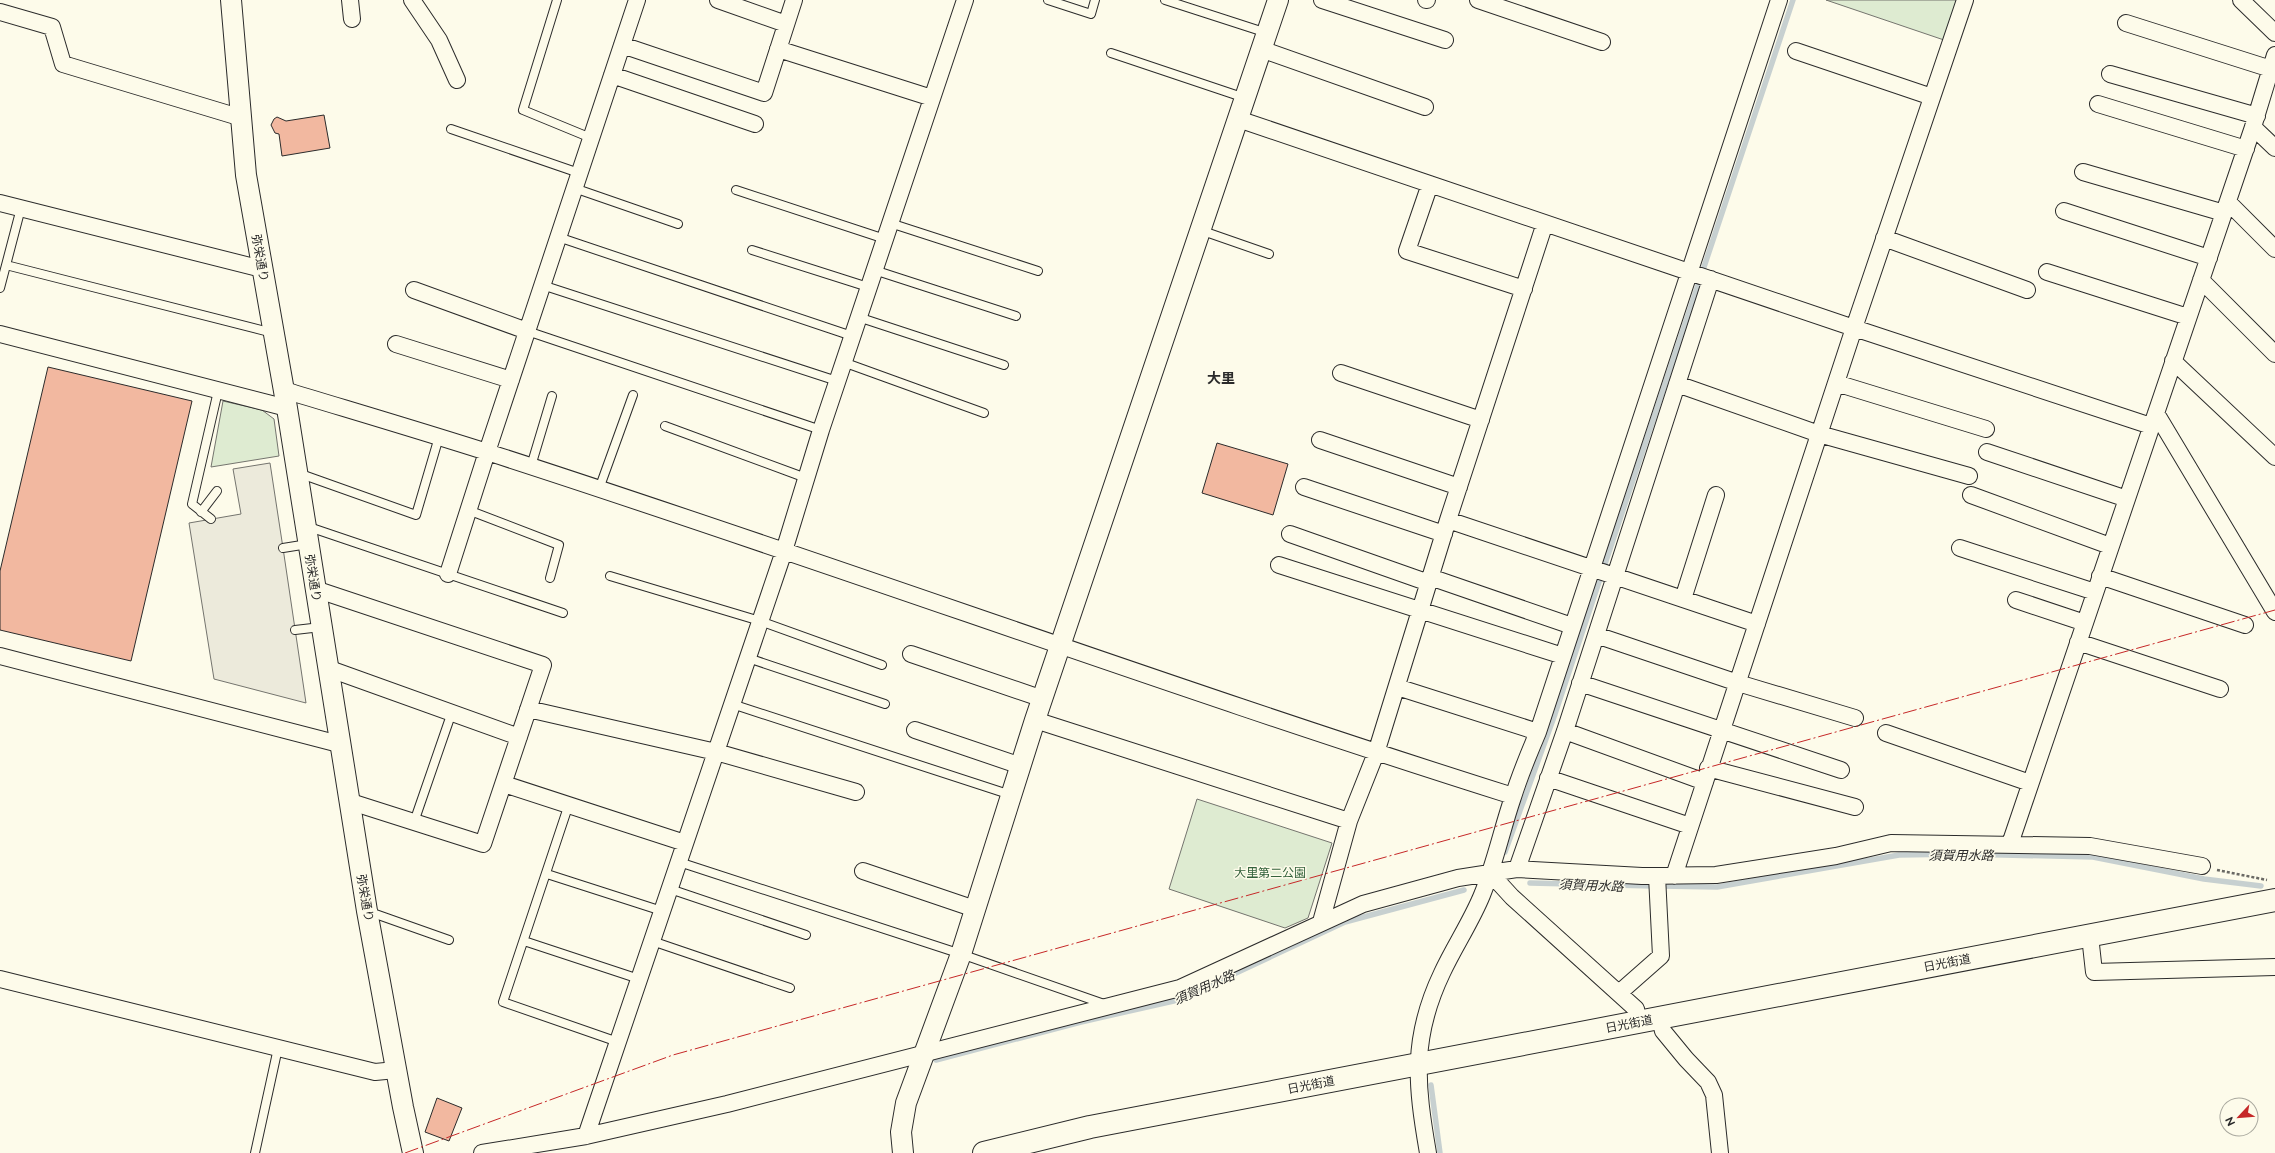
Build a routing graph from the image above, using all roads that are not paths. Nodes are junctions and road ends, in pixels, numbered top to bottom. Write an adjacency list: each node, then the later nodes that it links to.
1 (231, 0): 39 (street, 弥栄通り)
2 (350, 0): 19 (street)
3 (412, 0): 33 (street)
4 (557, 0): 44 (lane)
5 (637, 0): 26 (street)
6 (718, 0): 21 (street)
7 (794, 0): 21 (street)
8 (965, 0): 35 (street)
9 (1048, 0): 10 (lane)
10 (1095, 0)
11 (1165, 0): 24 (lane)
12 (1278, 0): 24 (street)
13 (1322, 0): 23 (street)
14 (1478, 0): 25 (street)
15 (1779, 0): 71 (street)
16 (1965, 0): 34 (street)
17 (2241, 0): 22 (street)
18 (0, 12): 39 (street)
19 (352, 19)
20 (2126, 23): 30 (street)
21 (786, 24): 27 (street)
22 (2275, 33)
23 (1445, 40)
24 (1264, 41): 36 (street); 38 (street)
25 (1602, 42)
26 (622, 45): 27 (street); 32 (street)
27 (778, 49): 35 (street)
28 (1796, 51): 34 (street)
29 (1111, 53): 36 (lane)
30 (2273, 62): 41 (street)
31 (2110, 74): 41 (street)
32 (612, 75): 42 (street); 44 (street)
33 (457, 80)
34 (1932, 97): 61 (street)
35 (932, 98): 56 (street)
36 (1245, 98): 40 (street)
37 (2098, 104): 46 (street)
38 (1425, 107)
39 (242, 118): 68 (street, 弥栄通り)
40 (1238, 119): 49 (street); 59 (street)
41 (2255, 122): 45 (street); 46 (street)
42 (755, 124)
43 (451, 129): 48 (lane)
44 (591, 138): 48 (street)
45 (2275, 148)
46 (2246, 149): 54 (street)
47 (2083, 172): 54 (street)
48 (579, 173): 50 (street)
49 (1430, 184): 57 (street); 78 (street)
50 (574, 188): 58 (lane); 60 (street)
51 (736, 190): 62 (lane)
52 (0, 202): 53 (street)
53 (21, 208): 67 (lane); 68 (street)
54 (2226, 208): 64 (street); 66 (street)
55 (2064, 212): 66 (street)
56 (890, 223): 62 (street); 70 (lane)
57 (1545, 223): 71 (street); 78 (street)
58 (678, 224)
59 (1200, 230): 65 (lane); 160 (street)
60 (558, 237): 75 (street); 88 (lane)
61 (1884, 238): 80 (street); 84 (street)
62 (885, 239): 69 (street)
63 (752, 250): 76 (lane)
64 (2275, 250)
65 (1269, 254)
66 (2209, 258): 74 (street)
67 (6, 265): 77 (lane); 86 (lane)
68 (262, 269): 86 (street, 弥栄通り)
69 (874, 270): 76 (street); 81 (lane)
70 (1038, 271)
71 (1690, 272): 73 (street); 137 (street)
72 (2046, 272): 83 (street)
73 (1711, 279): 84 (street); 98 (street)
74 (2201, 280): 83 (street); 90 (street)
75 (542, 285): 85 (street); 96 (lane)
76 (868, 287): 82 (street)
77 (0, 288)
78 (1524, 289): 105 (street)
79 (414, 290): 85 (street)
80 (2027, 290)
81 (1016, 316)
82 (858, 317): 88 (street); 93 (lane)
83 (2188, 317): 91 (street)
84 (1854, 328): 97 (street); 104 (street)
85 (527, 331): 95 (street); 108 (lane)
86 (274, 333): 102 (street, 弥栄通り)
87 (0, 334): 99 (street)
88 (852, 336): 92 (street)
89 (396, 344): 95 (street)
90 (2275, 354)
91 (2173, 361): 104 (street); 114 (street)
92 (843, 362): 96 (street); 103 (lane)
93 (1004, 365)
94 (1341, 373): 105 (street)
95 (511, 380): 112 (street)
96 (837, 381): 108 (street)
97 (1836, 383): 107 (street); 109 (street)
98 (1677, 384): 109 (street); 140 (street)
99 (218, 391): 102 (street); 127 (lane)
100 (634, 395): 121 (lane)
101 (552, 396): 115 (lane)
102 (286, 399): 110 (street); 116 (street, 弥栄通り)
103 (984, 413)
104 (2153, 419): 125 (street); 149 (street)
105 (1481, 420): 120 (street)
106 (665, 426): 118 (lane)
107 (1986, 429)
108 (821, 430): 118 (street)
109 (1819, 434): 117 (street); 153 (street)
110 (439, 437): 112 (street); 116 (lane)
111 (1320, 440): 120 (street)
112 (487, 452): 115 (street); 126 (street)
113 (1987, 452): 125 (street)
114 (2275, 458)
115 (531, 466): 121 (street)
116 (297, 472): 131 (street, 弥栄通り)
117 (1969, 476)
118 (806, 478): 135 (street)
119 (1304, 487): 129 (street)
120 (1459, 487): 129 (street)
121 (598, 489): 135 (street)
122 (217, 491): 127 (lane)
123 (1716, 495): 146 (street)
124 (1970, 495): 132 (street)
125 (2126, 498): 132 (street)
126 (468, 510): 138 (street); 142 (lane)
127 (201, 512): 128 (lane)
128 (211, 519)
129 (1446, 527): 137 (street); 143 (street)
130 (1290, 534): 143 (street)
131 (307, 535): 133 (lane); 138 (lane); 144 (street, 弥栄通り)
132 (2110, 546): 141 (street)
133 (283, 548)
134 (1960, 548): 145 (street)
135 (784, 551): 151 (street); 160 (street)
136 (1279, 565): 148 (street)
137 (1591, 569): 140 (street); 155 (street)
138 (448, 574): 150 (lane)
139 (610, 576): 151 (lane)
140 (1615, 576): 146 (street); 158 (street)
141 (2100, 576): 145 (street); 154 (street)
142 (550, 578)
143 (1430, 580): 148 (street); 155 (street)
144 (315, 589): 156 (street, 弥栄通り); 174 (street)
145 (2095, 592): 152 (street)
146 (1683, 599): 153 (street)
147 (2016, 600): 152 (street)
148 (1420, 610): 163 (street); 169 (street)
149 (2275, 612)
150 (563, 613)
151 (760, 622): 164 (street); 165 (lane)
152 (2085, 623): 159 (street)
153 (1757, 624): 168 (street)
154 (2245, 624)
155 (1572, 626): 163 (street)
156 (321, 627): 157 (lane); 166 (street, 弥栄通り)
157 (295, 630)
158 (1596, 635): 167 (street); 168 (street)
159 (2078, 642): 170 (street); 191 (street)
160 (1061, 646): 171 (street); 186 (street)
161 (911, 654): 171 (street)
162 (0, 656): 184 (street)
163 (1563, 656): 181 (street)
164 (748, 658): 172 (street); 173 (lane)
165 (882, 665)
166 (327, 668): 175 (street); 184 (street, 弥栄通り)
167 (1580, 683): 179 (street); 180 (street)
168 (1738, 683): 176 (street); 180 (street)
169 (1397, 687): 181 (street); 186 (street)
170 (2220, 689)
171 (1043, 699): 177 (street)
172 (732, 704): 185 (street); 194 (lane)
173 (886, 704)
174 (528, 709): 183 (street); 185 (street)
175 (452, 712): 183 (street); 200 (lane)
176 (1855, 718)
177 (1035, 720): 187 (street); 199 (street)
178 (915, 730): 187 (street)
179 (1565, 731): 189 (street); 190 (street)
180 (1722, 731): 188 (street); 189 (street)
181 (1538, 732): 195 (street)
182 (1886, 733): 191 (street)
183 (519, 736): 192 (street)
184 (339, 744): 196 (street, 弥栄通り)
185 (716, 752): 193 (street); 202 (street)
186 (1376, 753): 195 (street); 199 (street)
187 (1021, 766): 194 (street)
188 (1841, 770)
189 (1707, 775): 198 (street); 201 (street)
190 (1548, 778): 201 (street); 206 (street)
191 (2030, 783): 203 (street)
192 (504, 784): 197 (street); 200 (street)
193 (856, 792)
194 (1012, 795): 214 (street)
195 (1513, 796): 208 (street)
196 (348, 801): 200 (street); 215 (street, 弥栄通り)
197 (569, 804): 202 (street); 209 (lane)
198 (1855, 807)
199 (1349, 821): 217 (street)
200 (414, 822)
201 (1690, 826): 211 (street)
202 (686, 843): 204 (street)
203 (2010, 844): 205 (street); 211 (street)
204 (679, 862): 212 (street); 223 (lane)
205 (2202, 866)
206 (1517, 869): 208 (street); 210 (street)
207 (863, 871): 214 (street)
208 (1490, 873): 217 (street); 228 (street); 235 (street)
209 (547, 874): 216 (lane); 221 (lane)
210 (1657, 876): 211 (street); 228 (street)
211 (1674, 876)
212 (670, 889): 216 (street); 218 (lane)
213 (2275, 900): 219 (main road, 日光街道)
214 (975, 909): 223 (street)
215 (367, 911): 220 (lane); 236 (street, 弥栄通り)
216 (662, 911): 222 (street)
217 (1320, 922): 229 (street)
218 (806, 935)
219 (2090, 936): 224 (street); 230 (main road, 日光街道)
220 (449, 940)
221 (524, 941): 226 (lane); 232 (lane)
222 (652, 941): 226 (street); 227 (lane)
223 (961, 954): 229 (lane); 234 (street)
224 (2275, 967)
225 (0, 979): 233 (street)
226 (639, 979): 232 (street)
227 (790, 988)
228 (1619, 993): 231 (street)
229 (1112, 1006): 234 (street)
230 (1660, 1018): 231 (main road, 日光街道); 244 (street)
231 (1639, 1023): 235 (main road, 日光街道)
232 (618, 1042): 237 (street)
233 (278, 1048): 236 (street); 238 (lane)
234 (925, 1053): 237 (street); 241 (street)
235 (1417, 1065): 242 (main road, 日光街道); 243 (street)
236 (396, 1070): 239 (street, 弥栄通り)
237 (586, 1136): 240 (street)
238 (256, 1153)
239 (413, 1153)
240 (482, 1153)
241 (903, 1153)
242 (984, 1153)
243 (1428, 1153)
244 (1720, 1153)

